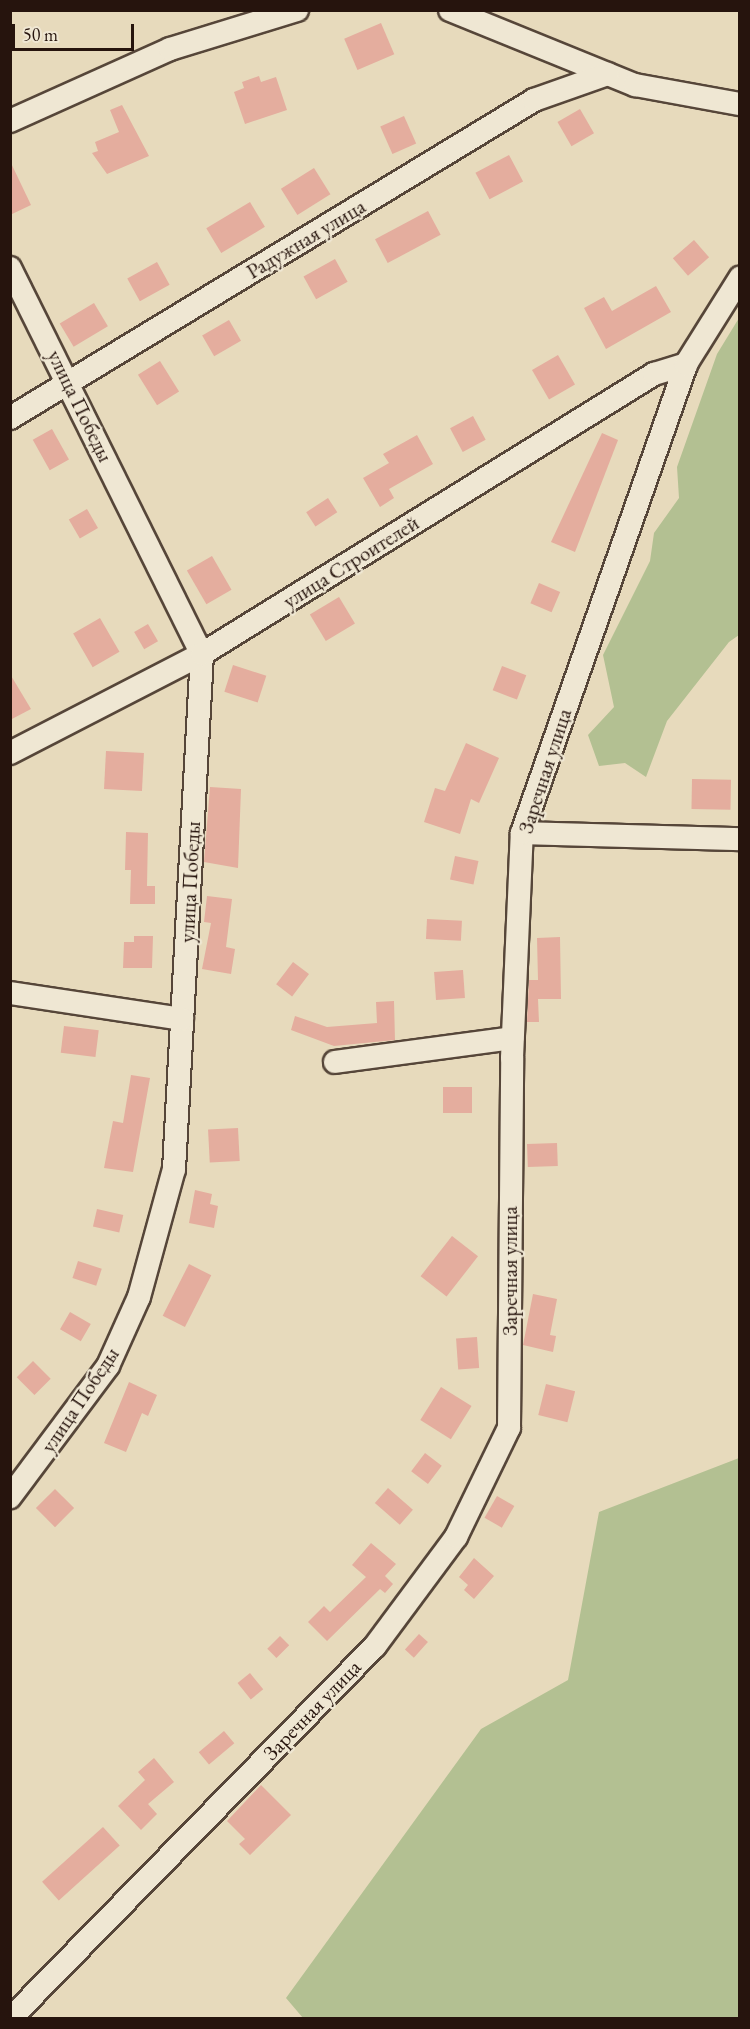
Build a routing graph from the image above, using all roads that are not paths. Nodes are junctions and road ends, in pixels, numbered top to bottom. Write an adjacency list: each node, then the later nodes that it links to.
1 (297, 10): 5 (street)
2 (450, 10): 3 (street)
3 (608, 74): 4 (street); 9 (street, Радужная улица)
4 (740, 104)
5 (10, 121)
6 (10, 268): 9 (street, улица Победы)
7 (740, 278): 8 (street, Заречная улица)
8 (686, 364): 11 (street, улица Строителей); 13 (street, Заречная улица)
9 (69, 382): 10 (street, Радужная улица); 11 (street, улица Победы)
10 (10, 418)
11 (202, 654): 12 (street, улица Строителей); 16 (street, улица Победы)
12 (10, 753)
13 (522, 833): 14 (street); 17 (street, Заречная улица)
14 (740, 839)
15 (10, 993): 16 (street)
16 (182, 1019): 19 (street, улица Победы)
17 (512, 1038): 18 (street); 20 (street, Заречная улица)
18 (335, 1062)
19 (10, 1497)
20 (11, 2019)

